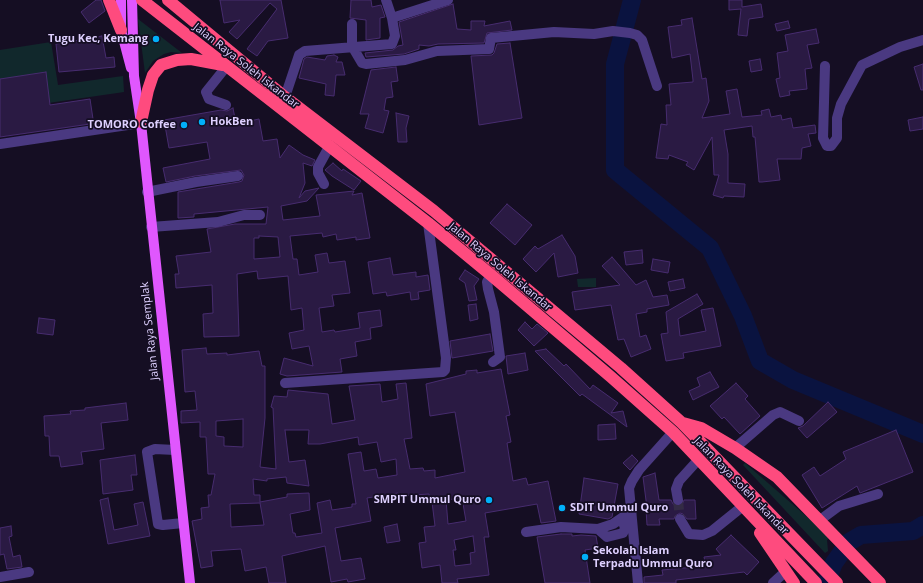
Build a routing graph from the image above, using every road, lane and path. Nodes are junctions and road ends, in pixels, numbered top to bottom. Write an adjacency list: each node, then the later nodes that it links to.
1 (109, 0): 11 (highway)
2 (121, 0): 11 (main road, Jalan Raya Semplak)
3 (132, 0): 16 (main road, Jalan Raya Semplak)
4 (142, 0): 14 (highway, Jalan Raya Soleh Iskandar)
5 (168, 0): 18 (highway, Jalan Raya Soleh Iskandar)
6 (386, 0): 9 (street)
7 (448, 0): 8 (street)
8 (429, 3): 9 (street)
9 (392, 18): 13 (street)
10 (352, 24): 13 (street)
11 (121, 30): 16 (main road, Jalan Raya Semplak)
12 (923, 40): 15 (street)
13 (352, 46): 17 (street); 18 (street)
14 (225, 66): 19 (street); 20 (highway); 22 (highway, Jalan Raya Soleh Iskandar)
15 (825, 66)
16 (134, 76): 20 (main road, Jalan Raya Semplak)
17 (657, 86)
18 (285, 97): 26 (highway, Jalan Raya Soleh Iskandar)
19 (226, 105)
20 (141, 122): 21 (street); 25 (main road, Jalan Raya Semplak)
21 (0, 144)
22 (329, 147): 24 (street); 27 (highway, Jalan Raya Soleh Iskandar)
23 (238, 176): 25 (street)
24 (324, 184)
25 (147, 192): 30 (main road, Jalan Raya Semplak)
26 (414, 196): 27 (highway); 35 (highway, Jalan Raya Soleh Iskandar)
27 (406, 206): 29 (highway, Jalan Raya Soleh Iskandar)
28 (260, 215): 30 (street)
29 (428, 224): 31 (highway, Jalan Raya Soleh Iskandar); 33 (street)
30 (151, 227): 38 (main road, Jalan Raya Semplak)
31 (491, 275): 32 (street); 36 (highway, Jalan Raya Soleh Iskandar)
32 (493, 362)
33 (285, 383)
34 (799, 421): 37 (street)
35 (682, 423): 37 (highway); 56 (highway, Jalan Raya Soleh Iskandar)
36 (673, 432): 39 (highway, Jalan Raya Soleh Iskandar); 43 (street)
37 (735, 448): 45 (highway)
38 (175, 450): 46 (main road, Jalan Raya Semplak); 46 (street)
39 (698, 460): 41 (street); 42 (highway, Jalan Raya Soleh Iskandar)
40 (878, 494): 45 (street)
41 (678, 500)
42 (743, 506): 44 (street); 49 (highway); 51 (highway, Jalan Raya Soleh Iskandar)
43 (632, 511): 47 (street); 53 (street)
44 (680, 519)
45 (820, 520): 57 (highway)
46 (183, 523): 52 (main road, Jalan Raya Semplak)
47 (526, 532)
48 (29, 572): 50 (street)
49 (786, 572): 54 (street); 55 (highway)
50 (0, 577)
51 (812, 579)
52 (190, 583)
53 (638, 583)
54 (773, 583)
55 (794, 583)
56 (837, 583)
57 (880, 583)

